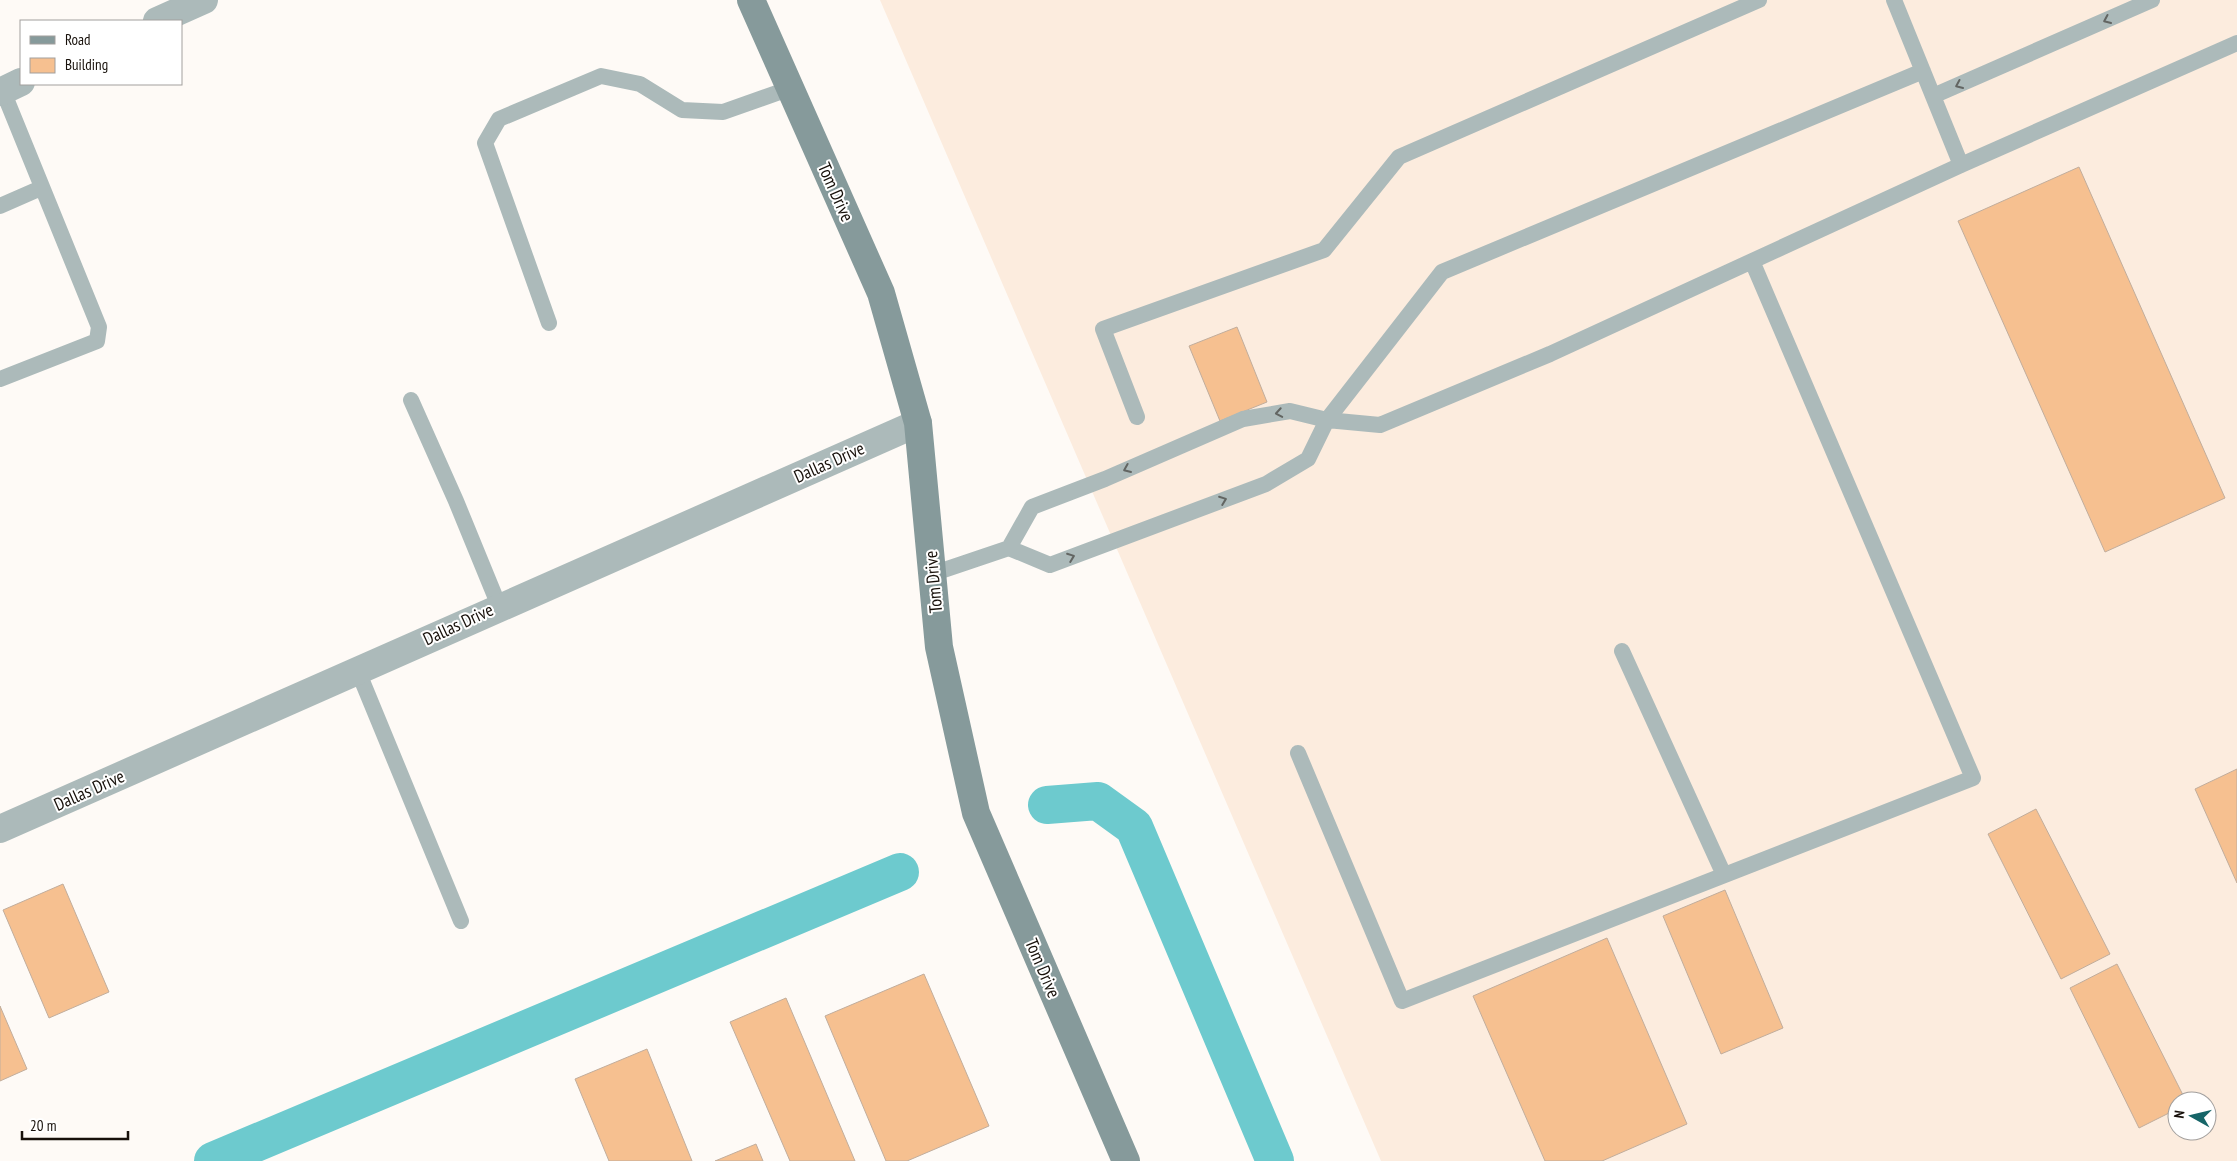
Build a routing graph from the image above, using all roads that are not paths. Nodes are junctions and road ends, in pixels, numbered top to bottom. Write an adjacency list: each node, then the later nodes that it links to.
1 (204, 0): 6 (street)
2 (751, 0): 10 (street, Tom Drive)
3 (1759, 0): 19 (lane)
4 (2152, 0): 11 (lane, one-way to 11)
5 (1898, 1): 8 (lane)
6 (159, 20)
7 (2237, 43): 12 (lane)
8 (1923, 71): 11 (lane); 20 (lane)
9 (8, 88): 13 (lane)
10 (790, 88): 16 (lane); 21 (street, Tom Drive)
11 (1933, 96): 12 (lane)
12 (1961, 165): 15 (lane)
13 (41, 188): 14 (lane); 17 (lane)
14 (0, 206)
15 (1752, 261): 20 (lane); 29 (lane)
16 (549, 323)
17 (0, 380)
18 (411, 400): 24 (lane)
19 (1137, 417)
20 (1327, 420): 22 (lane, one-way to 22); 22 (lane, one-way to 20)
21 (918, 423): 23 (street, Tom Drive); 24 (street, Dallas Drive)
22 (1010, 548): 23 (lane)
23 (932, 574): 31 (street, Tom Drive)
24 (499, 606): 26 (street, Dallas Drive)
25 (1622, 651): 29 (lane)
26 (358, 670): 28 (street, Dallas Drive); 30 (lane)
27 (1298, 753): 29 (lane)
28 (0, 829)
29 (1724, 875)
30 (461, 921)
31 (1126, 1161)

